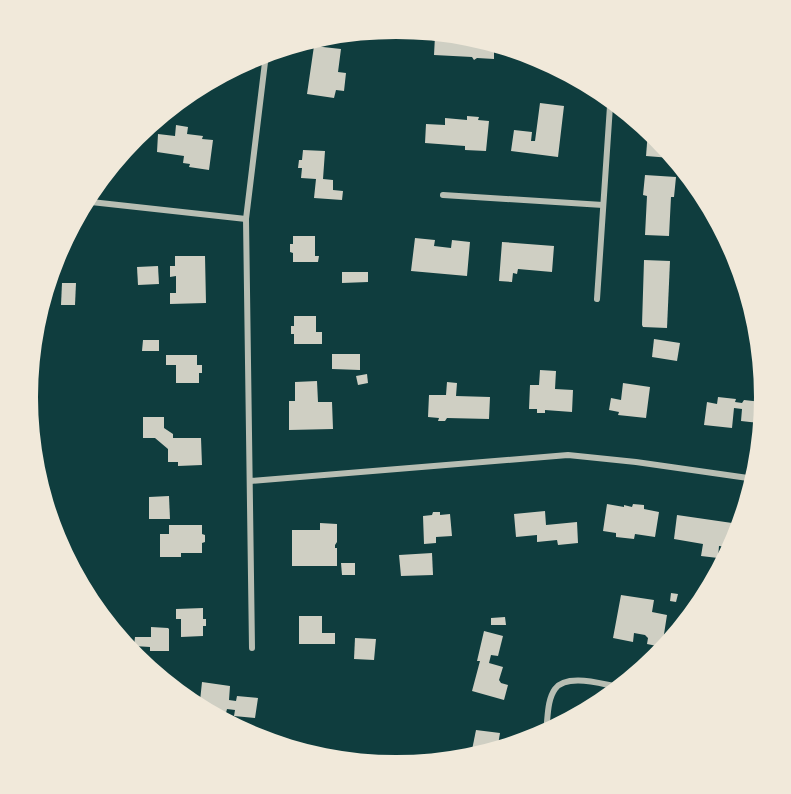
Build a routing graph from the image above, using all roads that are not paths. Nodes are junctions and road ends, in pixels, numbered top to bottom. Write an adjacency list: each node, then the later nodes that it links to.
1 (265, 64): 6 (street)
2 (610, 111): 5 (street)
3 (443, 195): 5 (street)
4 (95, 202): 6 (street)
5 (603, 205): 7 (street)
6 (246, 219): 9 (street)
7 (597, 299)
8 (744, 477): 9 (street)
9 (250, 481): 10 (street)
10 (252, 648)
11 (608, 685): 12 (street)
12 (547, 721)

